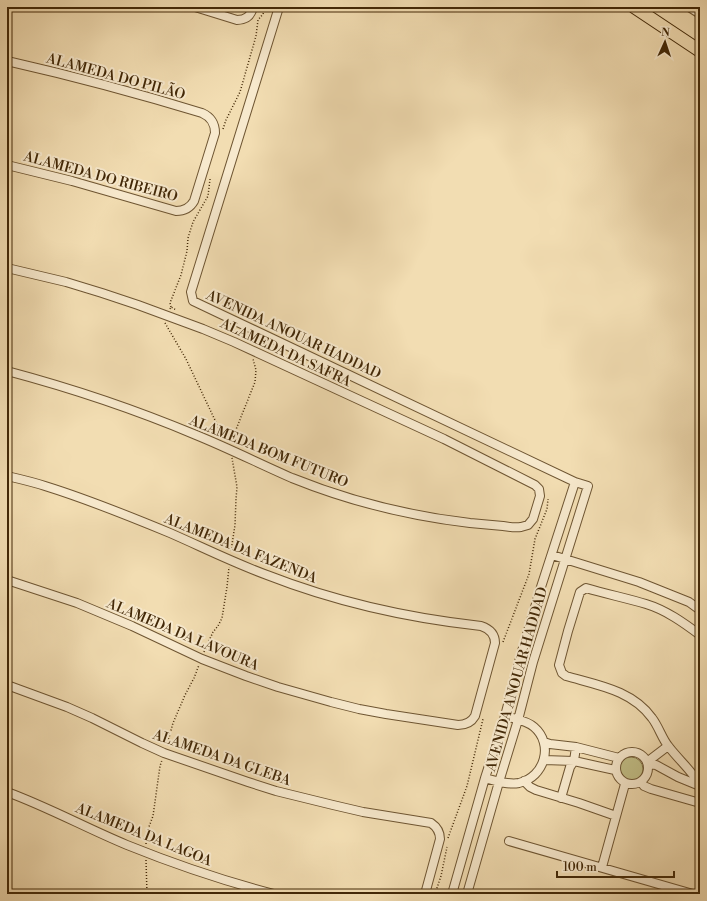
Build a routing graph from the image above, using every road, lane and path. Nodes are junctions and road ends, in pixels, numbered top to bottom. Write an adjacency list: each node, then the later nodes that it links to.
1 (195, 7): 2 (street)
2 (253, 7)
3 (266, 7): 10 (path)
4 (279, 7): 20 (street, AVENIDA ANOUAR HADDAD)
5 (634, 7): 8 (main road)
6 (689, 7): 7 (street)
7 (700, 14)
8 (700, 51)
9 (7, 61): 13 (street, ALAMEDA DO PILÃO)
10 (221, 135)
11 (7, 165): 13 (street, ALAMEDA DO RIBEIRO)
12 (210, 175): 15 (path)
13 (187, 209)
14 (7, 268): 21 (street, ALAMEDA DA SAFRA)
15 (171, 307)
16 (253, 359): 18 (path)
17 (7, 371): 18 (street, ALAMEDA BOM FUTURO)
18 (232, 450): 21 (street, ALAMEDA BOM FUTURO); 23 (path)
19 (7, 476): 23 (street, ALAMEDA DA FAZENDA)
20 (574, 482): 22 (street, AVENIDA ANOUAR HADDAD); 24 (street, AVENIDA ANOUAR HADDAD)
21 (528, 525)
22 (552, 555): 24 (street); 30 (street, AVENIDA ANOUAR HADDAD)
23 (229, 560): 28 (path); 32 (street, ALAMEDA DA FAZENDA)
24 (565, 560): 26 (street); 31 (street, AVENIDA ANOUAR HADDAD)
25 (7, 580): 28 (street, ALAMEDA DA LAVOURA)
26 (700, 610)
27 (700, 635): 34 (street)
28 (202, 659): 32 (street, ALAMEDA DA LAVOURA); 36 (path)
29 (7, 685): 36 (street, ALAMEDA DA GLEBA)
30 (505, 716): 31 (street); 42 (street, AVENIDA ANOUAR HADDAD)
31 (518, 720): 33 (street); 44 (street, AVENIDA ANOUAR HADDAD)
32 (469, 723)
33 (544, 742): 35 (street); 38 (street)
34 (668, 746): 40 (street); 47 (street)
35 (576, 747): 37 (street); 39 (street)
36 (164, 753): 53 (path); 57 (street, ALAMEDA DA GLEBA)
37 (619, 758): 40 (street); 41 (street)
38 (544, 760): 39 (street); 43 (street)
39 (574, 761): 41 (street); 49 (street)
40 (647, 763): 45 (street); 47 (street)
41 (615, 770): 46 (street)
42 (485, 778): 44 (street); 58 (street, AVENIDA ANOUAR HADDAD)
43 (524, 781): 44 (street); 49 (street)
44 (499, 782): 59 (street, AVENIDA ANOUAR HADDAD)
45 (641, 782): 46 (street); 50 (street)
46 (626, 784): 51 (street)
47 (700, 785)
48 (7, 792): 53 (street, ALAMEDA DA LAGOA)
49 (560, 798): 51 (street)
50 (700, 803)
51 (616, 816): 54 (street)
52 (509, 841): 54 (street)
53 (146, 852): 55 (path); 56 (street, ALAMEDA DA LAGOA)
54 (602, 867): 60 (street)
55 (147, 894)
56 (274, 894)
57 (425, 894)
58 (452, 894)
59 (467, 894)
60 (693, 894)

